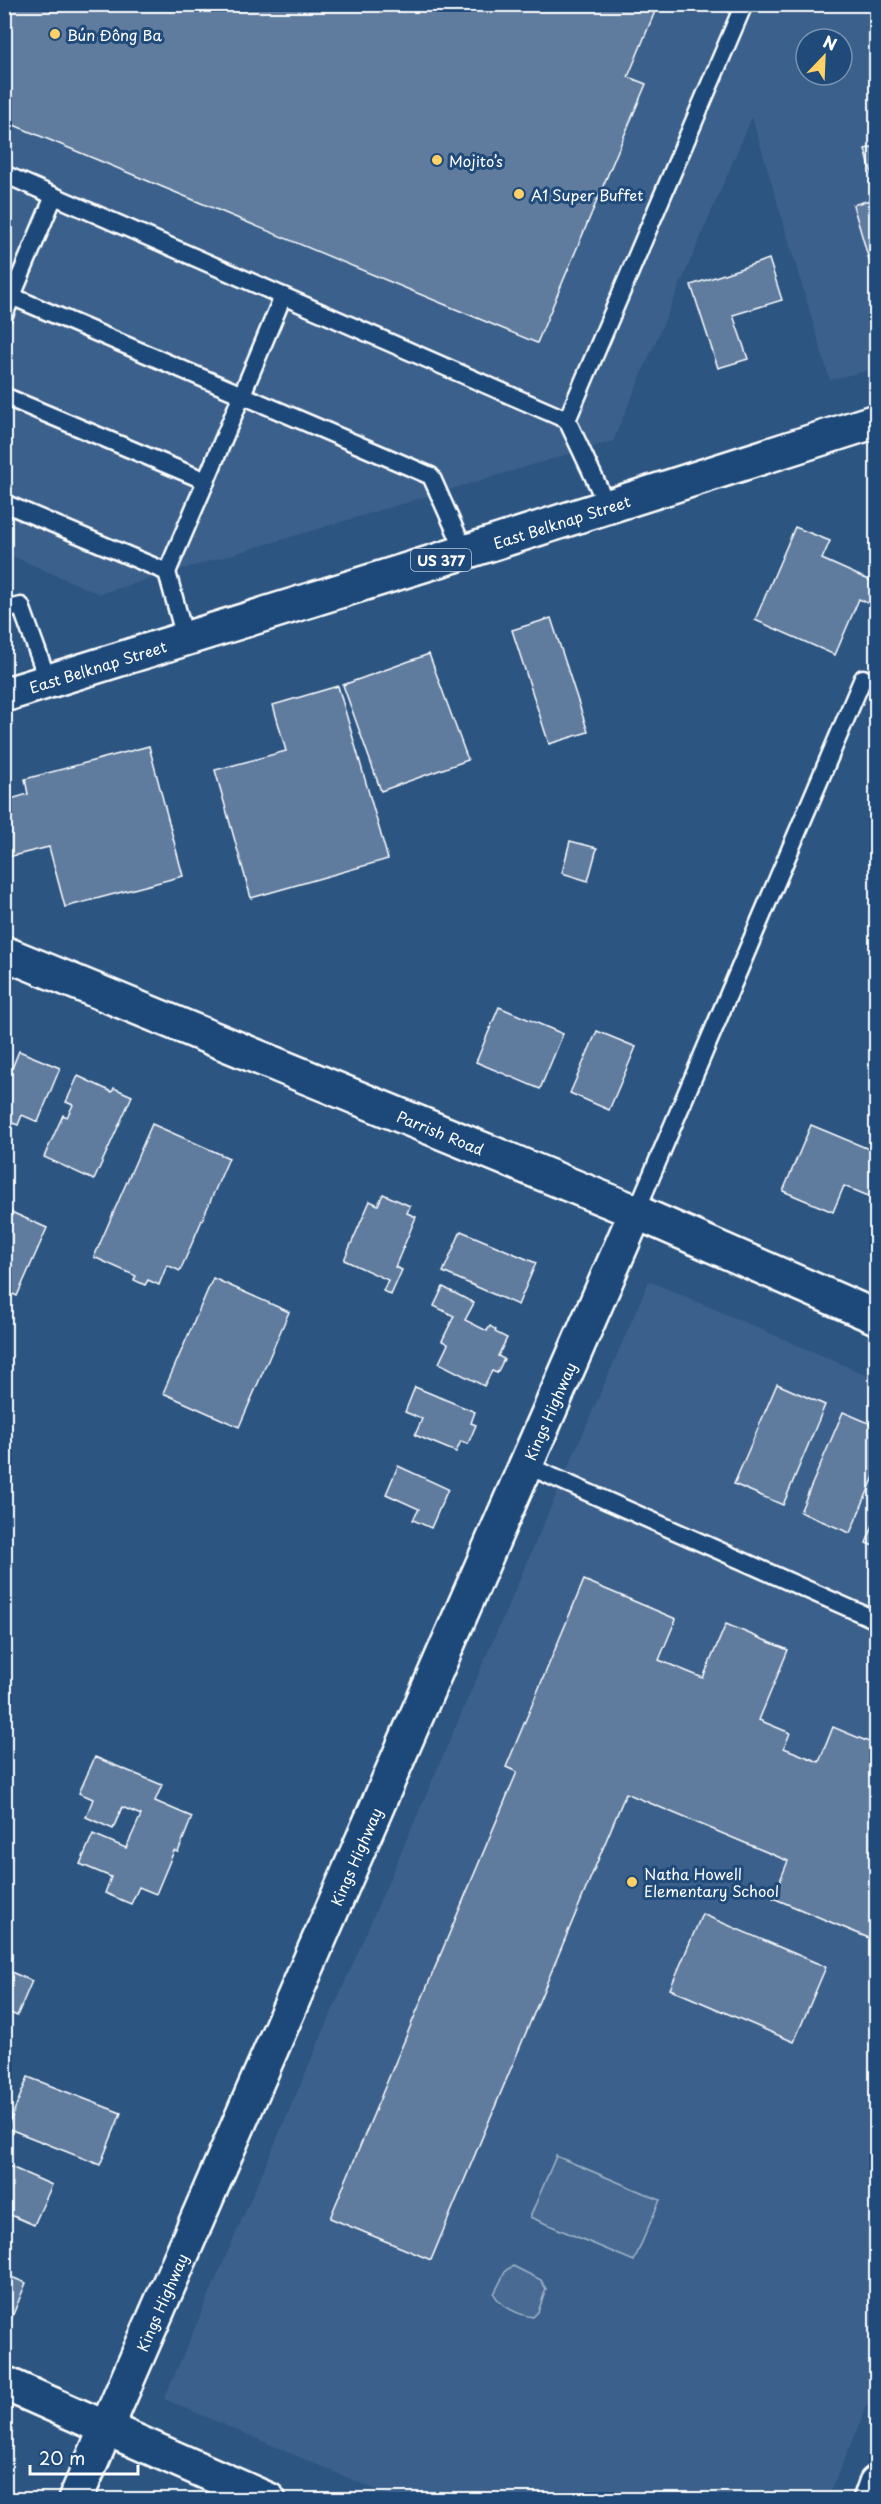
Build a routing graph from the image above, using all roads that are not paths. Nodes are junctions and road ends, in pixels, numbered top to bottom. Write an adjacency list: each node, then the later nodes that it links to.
1 (744, 4): 9 (lane)
2 (4, 174): 3 (lane)
3 (54, 196): 4 (lane); 5 (lane)
4 (8, 295): 6 (lane); 7 (lane)
5 (283, 296): 7 (lane); 9 (lane)
6 (4, 315)
7 (242, 394): 11 (lane); 14 (lane)
8 (4, 396): 11 (lane)
9 (567, 420): 13 (lane)
10 (876, 421): 13 (street, East Belknap Street / US 377)
11 (206, 481): 15 (lane)
12 (4, 503): 15 (lane)
13 (607, 505): 14 (street, East Belknap Street / US 377)
14 (465, 552): 17 (street, East Belknap Street / US 377)
15 (167, 572): 17 (lane)
16 (4, 610): 19 (lane)
17 (185, 638): 19 (street, East Belknap Street / US 377)
18 (862, 678): 22 (lane)
19 (48, 681): 20 (street, East Belknap Street / US 377)
20 (4, 695)
21 (4, 953): 22 (street, Parrish Road)
22 (636, 1212): 23 (street, Parrish Road); 24 (street, Kings Highway)
23 (876, 1317)
24 (526, 1465): 25 (lane); 27 (street, Kings Highway)
25 (876, 1620)
26 (4, 2383): 27 (street)
27 (106, 2428): 29 (street, Kings Highway); 30 (street)
28 (876, 2483): 31 (street)
29 (75, 2499)
30 (269, 2499)
31 (870, 2499)

